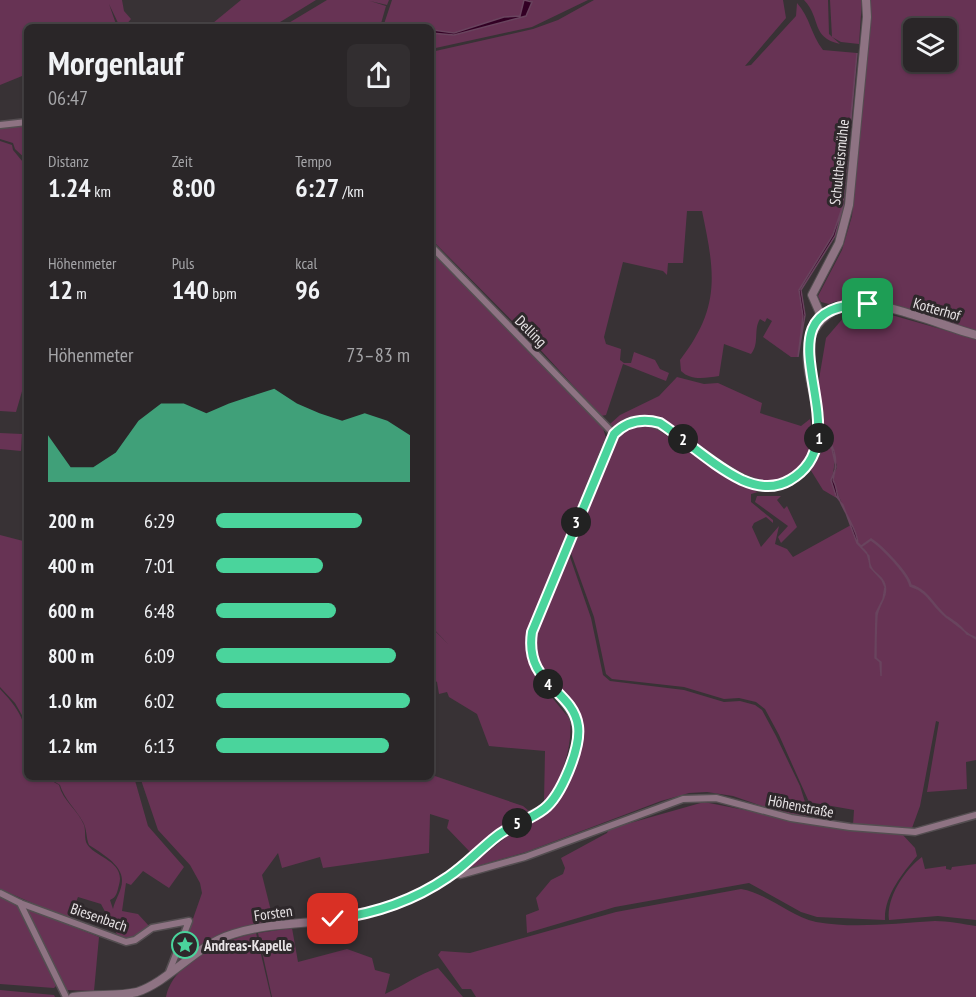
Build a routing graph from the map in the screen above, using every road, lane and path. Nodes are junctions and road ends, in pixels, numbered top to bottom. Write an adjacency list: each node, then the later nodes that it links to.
1 (866, 0): 5 (street, Schultheismühle)
2 (24, 122): 3 (street)
3 (0, 125)
4 (434, 249): 7 (street, Delling)
5 (822, 318): 6 (street, Kotterhof); 7 (street)
6 (976, 335)
7 (614, 434): 10 (street, Forsten)
8 (976, 815): 9 (street, Höhenstraße)
9 (624, 820): 10 (street, Forsten)
10 (454, 873): 13 (street, Forsten)
11 (0, 893): 12 (street)
12 (20, 903): 13 (street, Biesenbach); 14 (street)
13 (169, 972): 15 (street)
14 (66, 997)
15 (73, 997)

